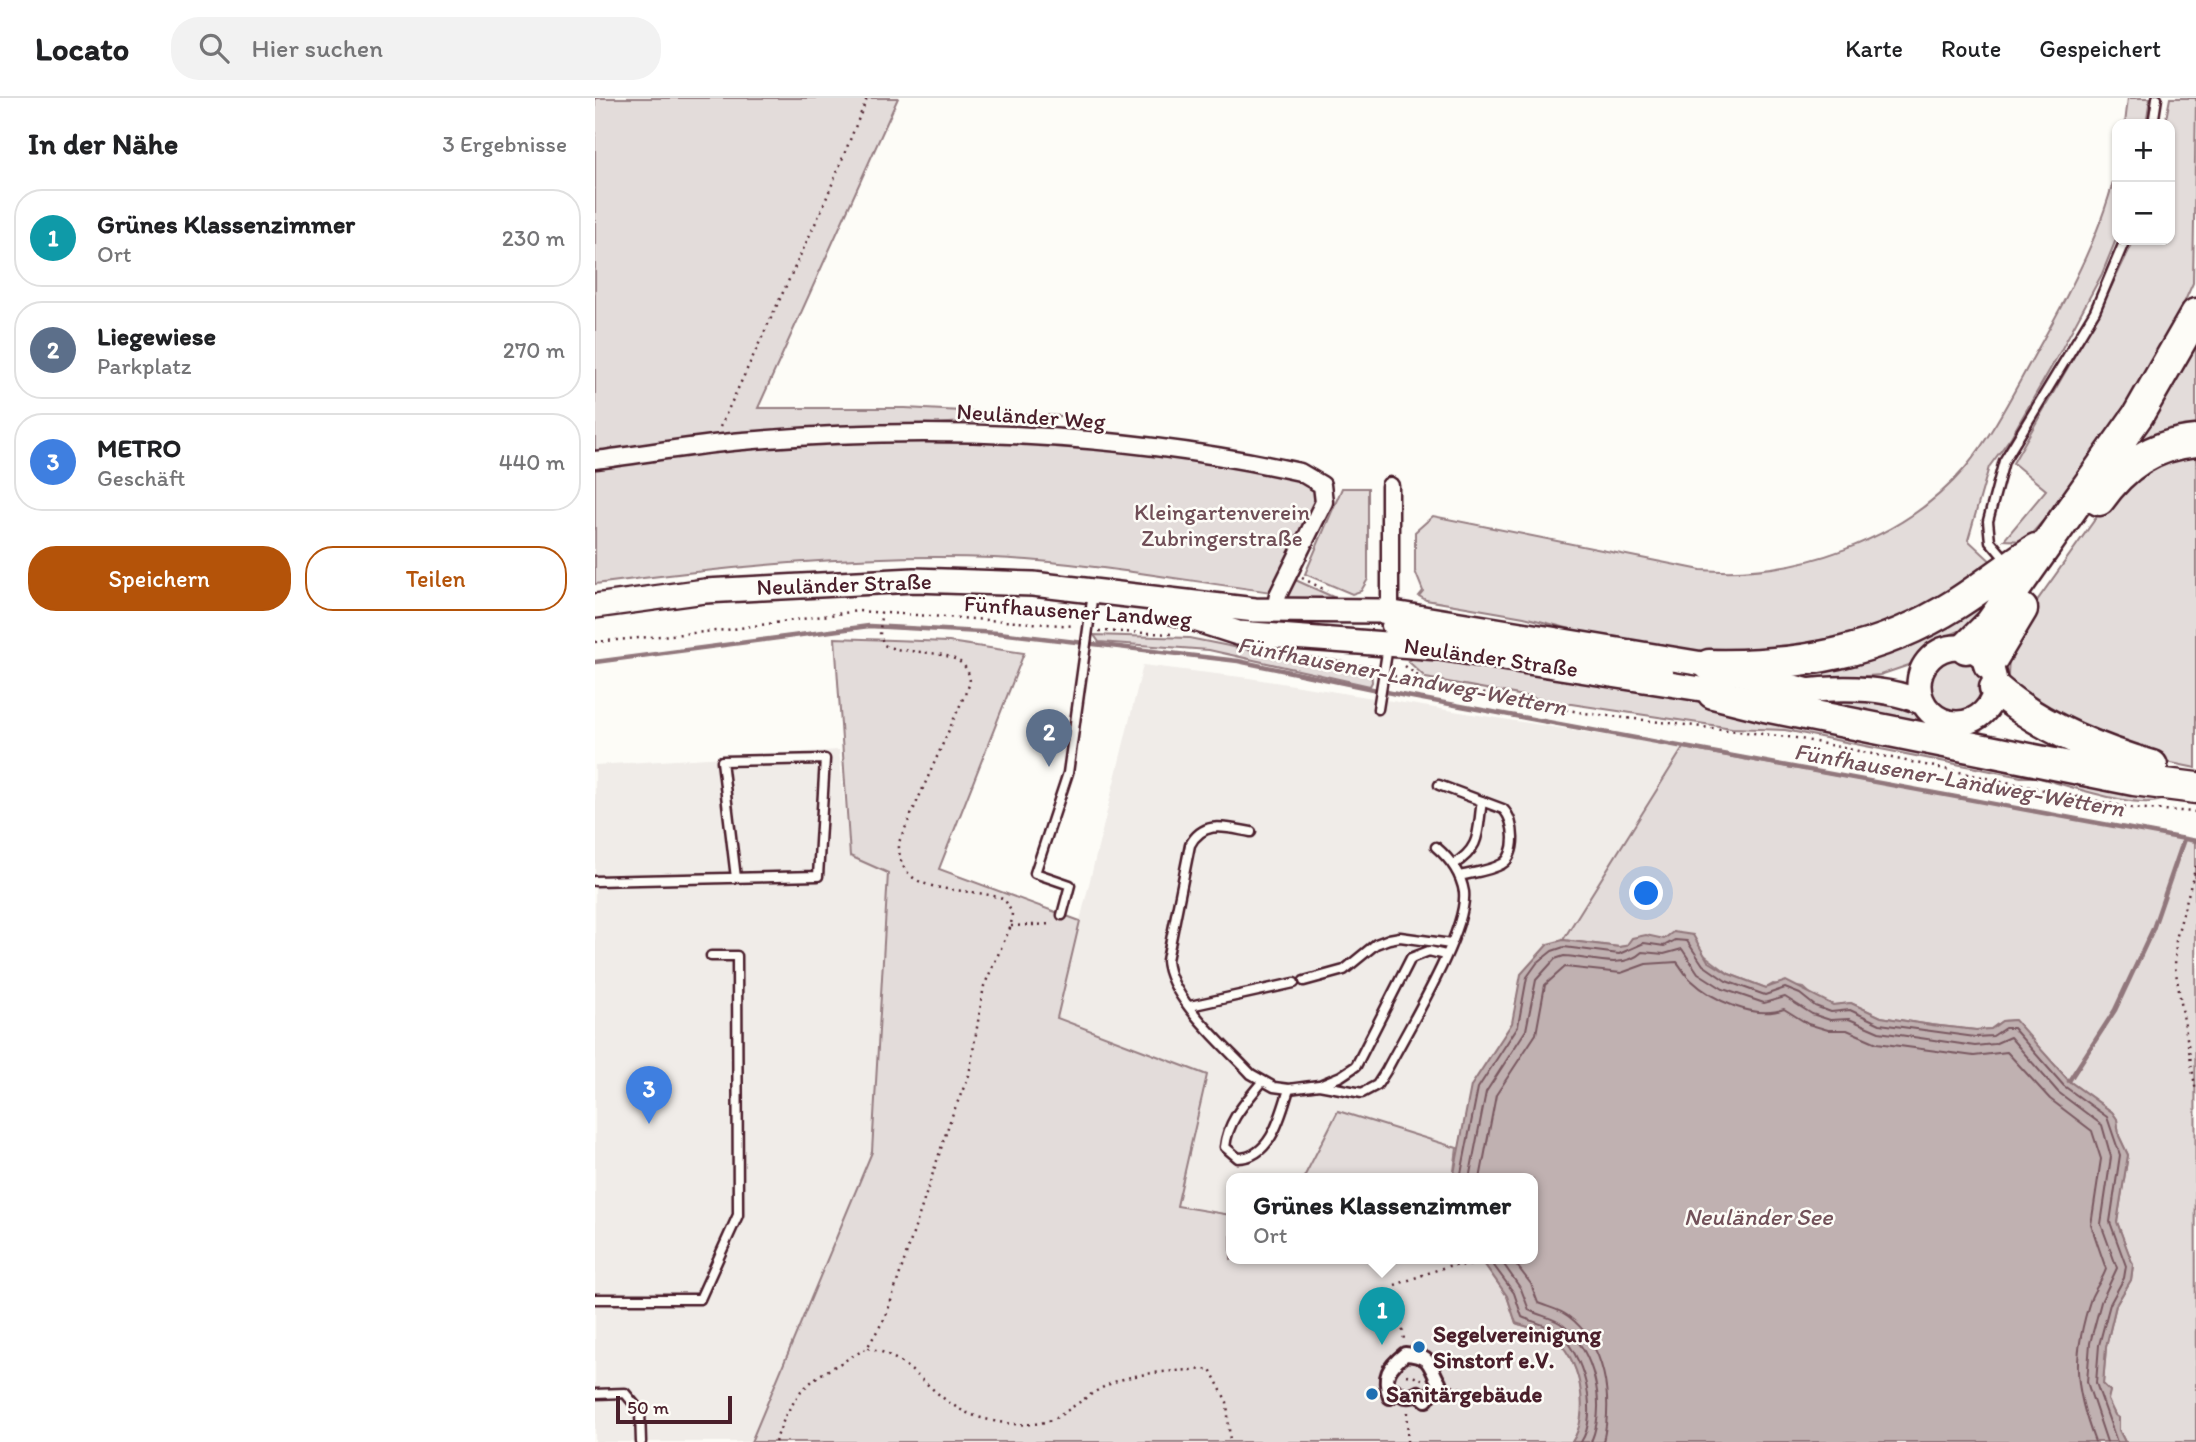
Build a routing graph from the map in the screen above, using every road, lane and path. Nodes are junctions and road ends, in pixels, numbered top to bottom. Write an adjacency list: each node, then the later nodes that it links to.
1 (867, 98): 6 (path)
2 (2157, 98): 3 (lane)
3 (2154, 119)
4 (2123, 245): 11 (lane)
5 (2196, 314): 10 (highway)
6 (719, 429)
7 (2196, 441): 23 (highway)
8 (595, 460): 12 (street, Neuländer Weg)
9 (1390, 486): 18 (street)
10 (2048, 541): 11 (highway); 23 (highway)
11 (2011, 565): 26 (highway)
12 (1290, 571): 14 (path); 16 (street, Neuländer Weg)
13 (1093, 590): 15 (main road, Neuländer Straße); 16 (main road, Neuländer Straße); 18 (main road, Neuländer Straße); 19 (lane)
14 (1337, 596)
15 (595, 606)
16 (1275, 611): 18 (main road, Neuländer Straße)
17 (881, 612): 19 (path, Fünfhausener Landweg); 21 (path, Fünfhausener Landweg); 46 (path)
18 (1390, 627): 25 (lane); 26 (main road, Neuländer Straße); 29 (street)
19 (1088, 633): 20 (path, Fünfhausener Landweg); 45 (lane)
20 (1180, 633)
21 (595, 642)
22 (1404, 665): 27 (path)
23 (1983, 667): 24 (main road, Neuländer Straße); 32 (main road); 33 (highway)
24 (1923, 668): 28 (main road, Neuländer Straße); 30 (main road)
25 (1384, 674): 27 (path); 31 (lane)
26 (1711, 679): 29 (main road, Neuländer Straße); 35 (highway)
27 (1428, 683): 37 (path)
28 (1851, 690): 29 (main road, Neuländer Straße); 30 (main road, Neuländer Straße)
29 (1809, 691)
30 (1923, 703): 32 (main road, Neuländer Straße)
31 (1378, 709)
32 (1966, 722): 35 (highway)
33 (2196, 779)
34 (1439, 785): 36 (lane)
35 (2196, 786)
36 (1482, 801): 40 (lane); 42 (lane)
37 (2196, 812)
38 (1251, 832): 52 (lane)
39 (1436, 847): 40 (lane)
40 (1453, 865): 42 (lane)
41 (2196, 866): 56 (path)
42 (1459, 876): 47 (lane)
43 (736, 878): 43 (lane); 44 (lane)
44 (595, 881)
45 (1061, 919): 46 (path)
46 (1011, 926): 60 (path)
47 (1451, 944): 48 (lane); 50 (lane)
48 (1445, 955): 54 (lane); 54 (lane)
49 (711, 956): 59 (lane)
50 (1304, 981)
51 (1294, 983): 52 (lane)
52 (1190, 1006): 53 (lane)
53 (1262, 1082): 55 (lane); 55 (lane)
54 (1319, 1085): 55 (lane)
55 (1289, 1089)
56 (2196, 1092)
57 (1473, 1265): 58 (path)
58 (1395, 1285)
59 (595, 1299)
60 (867, 1348): 64 (path); 65 (path)
61 (1405, 1354): 61 (street)
62 (595, 1394): 63 (lane)
63 (641, 1442)
64 (775, 1442)
65 (1230, 1442)

